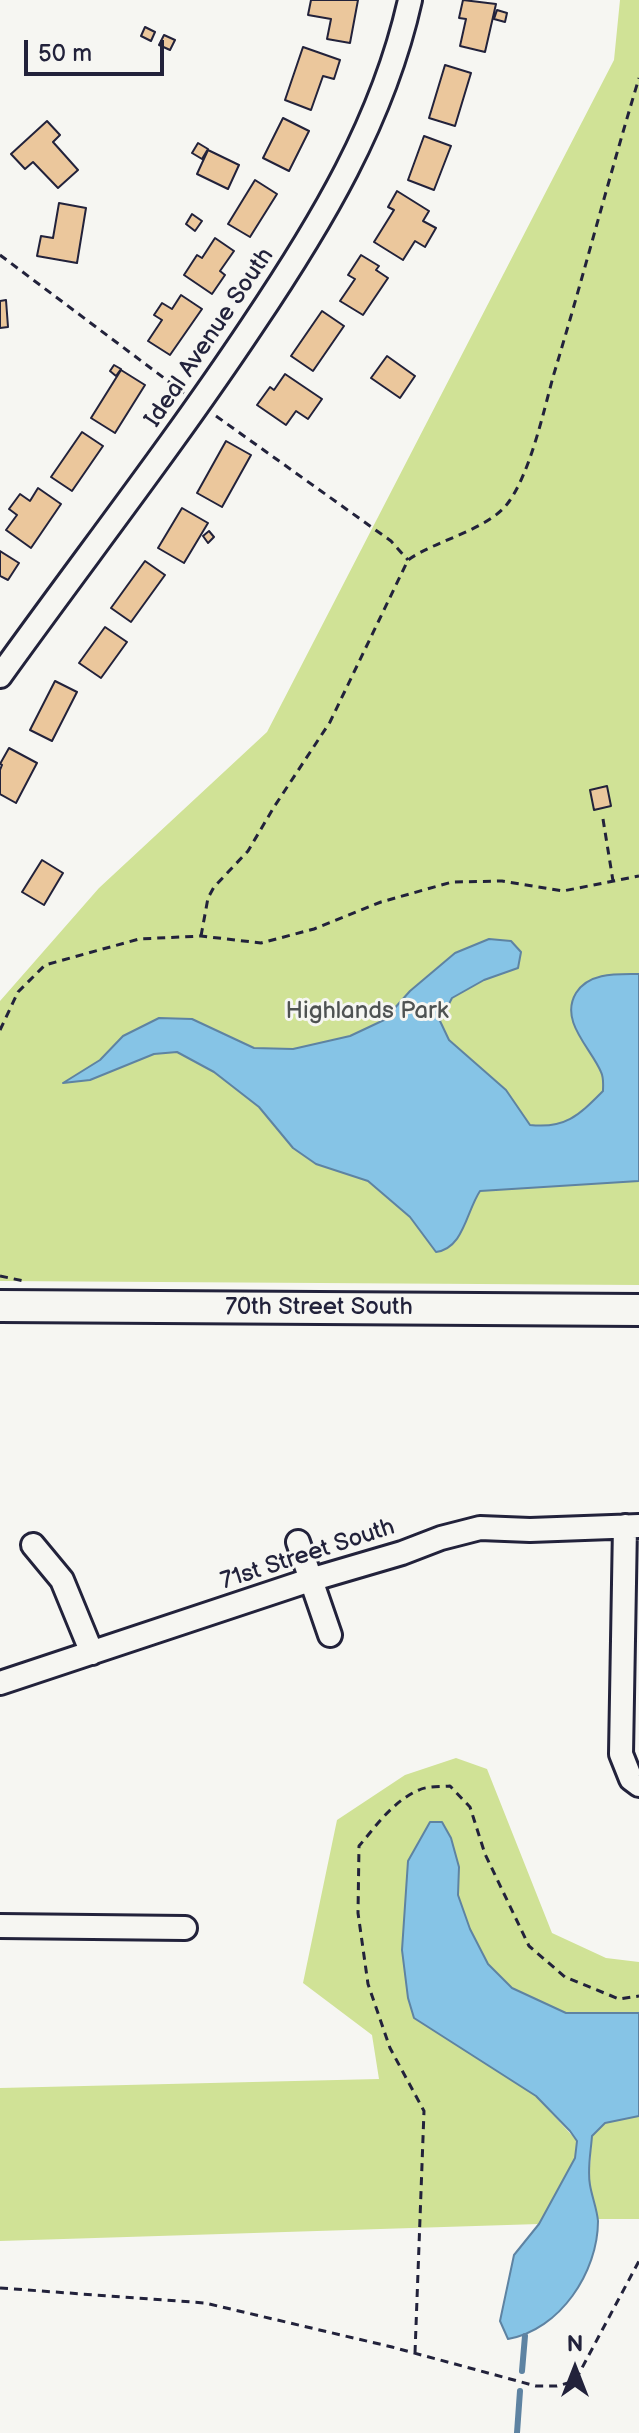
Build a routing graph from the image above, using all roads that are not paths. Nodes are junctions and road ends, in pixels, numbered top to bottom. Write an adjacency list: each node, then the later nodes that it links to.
1 (410, 0): 2 (street, Ideal Avenue South)
2 (0, 676)
3 (0, 1306): 4 (main road, 70th Street South)
4 (639, 1310)
5 (632, 1526): 8 (street, 71st Street South); 12 (street)
6 (298, 1542): 8 (street)
7 (33, 1545): 10 (street)
8 (310, 1580): 9 (street); 10 (street, 71st Street South)
9 (330, 1635)
10 (92, 1653): 11 (street, 71st Street South)
11 (0, 1683)
12 (639, 1785)
13 (0, 1926): 14 (street)
14 (185, 1928)

